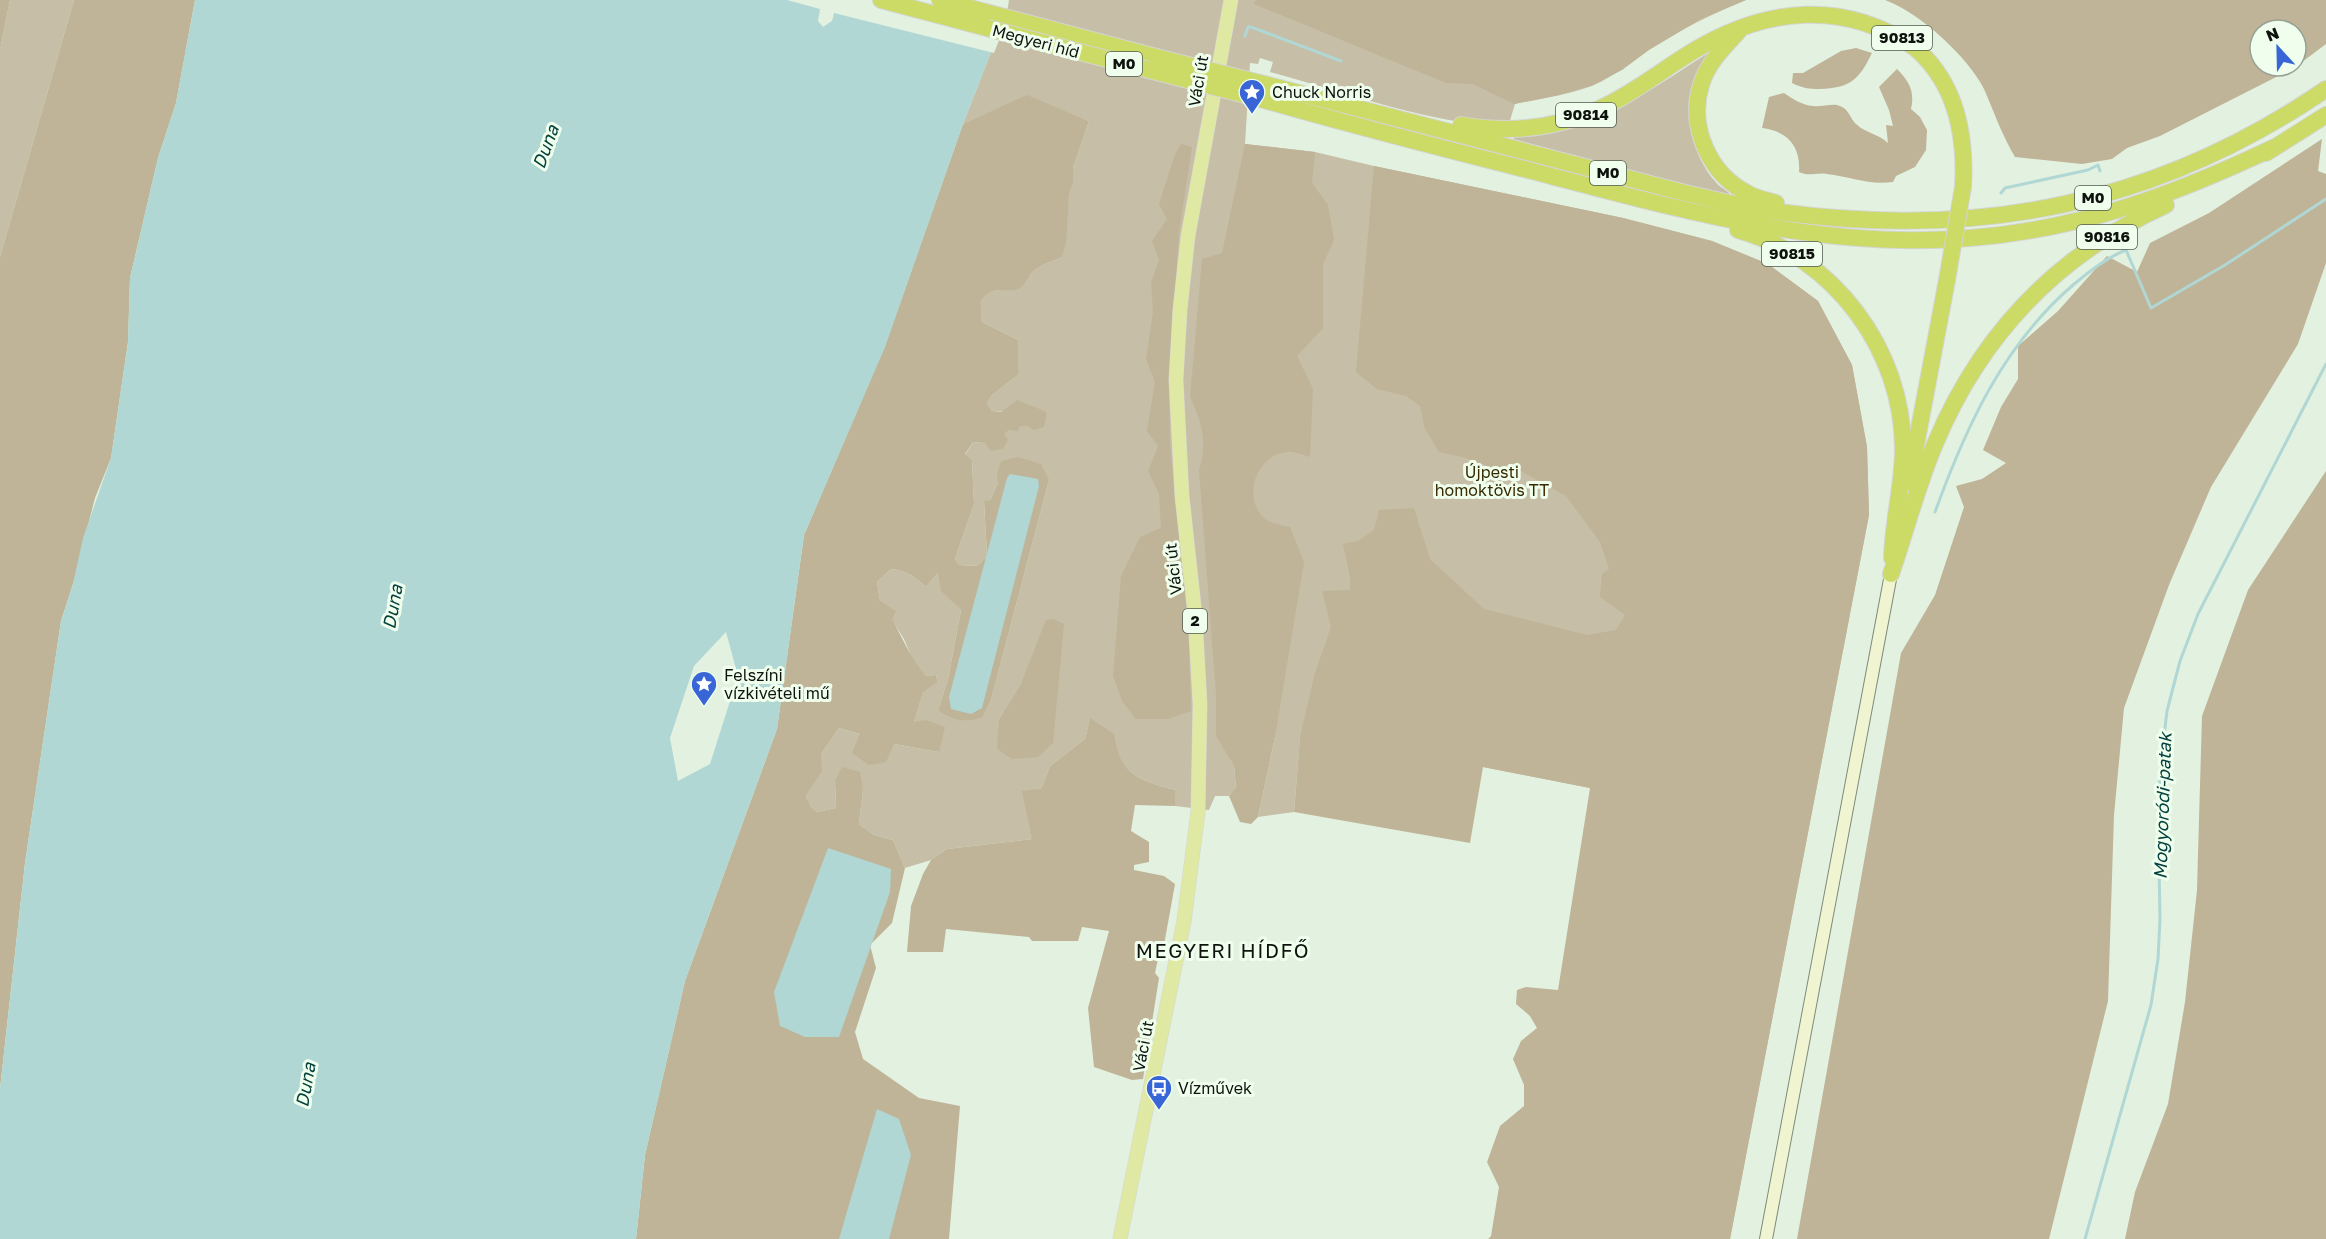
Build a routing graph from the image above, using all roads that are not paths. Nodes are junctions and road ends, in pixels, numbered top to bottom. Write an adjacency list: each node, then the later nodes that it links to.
1 (881, 0): 6 (highway, Megyeri híd / M0, bridge)
2 (940, 0): 6 (highway, Megyeri híd / M0, bridge)
3 (1231, 0): 13 (main road, Váci út / 2)
4 (1742, 28): 8 (highway, 90814); 11 (highway, 90813); 12 (highway, 90813, bridge)
5 (2326, 89): 11 (highway, M0)
6 (1263, 92): 8 (highway, M0); 10 (highway, M0)
7 (2326, 115): 9 (highway, M0)
8 (1409, 122): 11 (highway, M0)
9 (2275, 147): 10 (highway, M0); 12 (highway, 90816)
10 (1656, 203): 12 (highway, 90815)
11 (1808, 215)
12 (1891, 574): 14 (main road)
13 (1120, 1239)
14 (1766, 1239)

